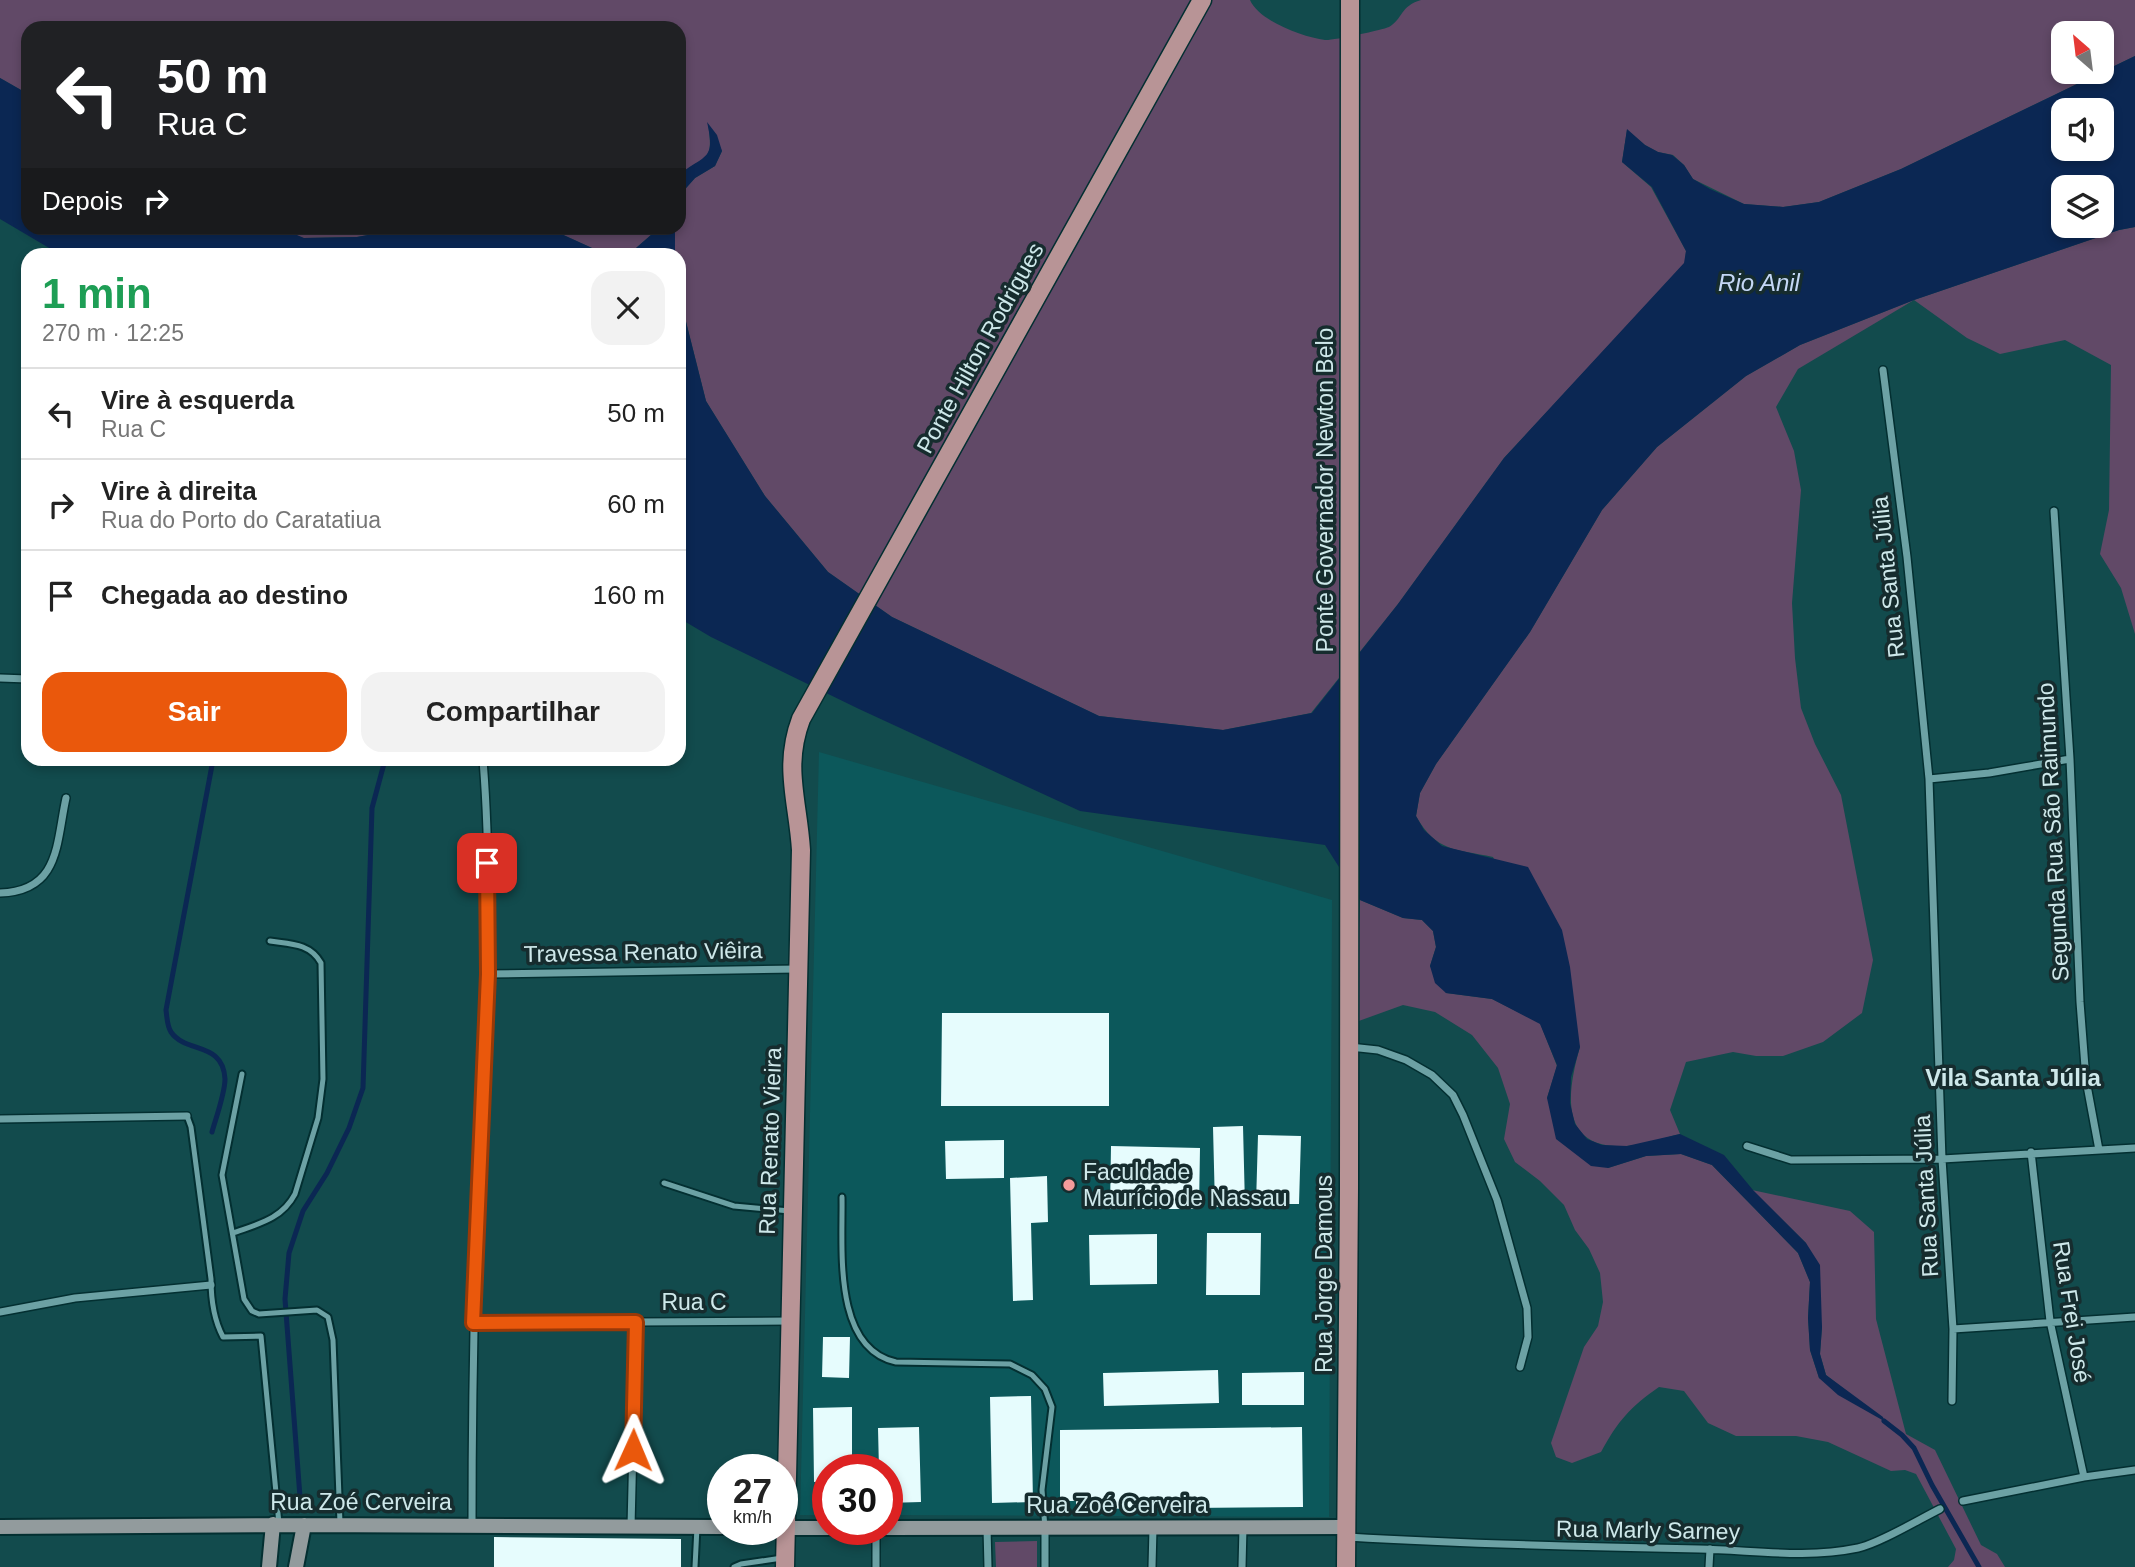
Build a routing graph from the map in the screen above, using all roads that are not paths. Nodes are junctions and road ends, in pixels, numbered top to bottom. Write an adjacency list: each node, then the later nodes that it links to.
1 (1202, 0): 7 (main road, Ponte Hilton Rodrigues)
2 (1350, 0): 16 (main road, Ponte Governador Newton Belo)
3 (1883, 370): 10 (street, Rua Santa Júlia)
4 (2054, 511): 8 (street, Segunda Rua São Raimundo)
5 (0, 678): 6 (street)
6 (21, 679)
7 (801, 719): 14 (main road, Rua Renato Vieira)
8 (2070, 759): 10 (street); 23 (street, Segunda Rua São Raimundo)
9 (484, 766): 15 (street)
10 (1929, 779): 25 (street, Rua Santa Júlia)
11 (66, 798): 12 (street)
12 (0, 893)
13 (270, 941): 29 (lane)
14 (800, 969): 15 (street, Travessa Renato Viêira); 28 (main road, Rua Renato Vieira)
15 (488, 974): 36 (street)
16 (1349, 981): 17 (main road, Rua Jorge Damous)
17 (1349, 1047): 38 (street); 58 (main road, Rua Jorge Damous)
18 (242, 1074): 29 (lane)
19 (187, 1116): 20 (street); 30 (lane)
20 (0, 1119)
21 (1747, 1146): 25 (street)
22 (2135, 1148): 23 (street)
23 (2099, 1150): 24 (street)
24 (2031, 1152): 25 (street); 34 (street, Rua Frei José)
25 (1942, 1159): 37 (street, Rua Santa Júlia)
26 (664, 1182): 28 (lane)
27 (842, 1197): 56 (lane)
28 (793, 1211): 33 (main road, Rua Renato Vieira)
29 (233, 1233): 47 (lane)
30 (211, 1285): 31 (street); 45 (lane)
31 (0, 1312)
32 (2135, 1317): 34 (street)
33 (790, 1321): 35 (street, Rua C); 40 (main road, Rua Renato Vieira)
34 (2050, 1321): 37 (street); 42 (street, Rua Frei José)
35 (636, 1322): 36 (street, Rua C); 50 (street)
36 (473, 1323): 48 (street)
37 (1953, 1329): 39 (street, Rua Santa Júlia)
38 (1520, 1367)
39 (1952, 1401)
40 (786, 1454)
41 (2135, 1470): 42 (street)
42 (2084, 1476): 43 (street)
43 (1963, 1502)
44 (1940, 1510): 60 (street, Rua Marly Sarney)
45 (276, 1524): 46 (street, Rua Zoé Cerveira); 49 (street, Rua Zoé Cerveira); 62 (street)
46 (304, 1524): 47 (street, Rua Zoé Cerveira); 63 (street)
47 (340, 1525): 48 (street, Rua Zoé Cerveira)
48 (472, 1526): 50 (street, Rua Zoé Cerveira)
49 (0, 1527)
50 (631, 1527): 51 (street, Rua Zoé Cerveira)
51 (696, 1527): 52 (street, Rua Zoé Cerveira); 64 (lane)
52 (707, 1527)
53 (1243, 1527): 57 (street, Rua Zoé Cerveira); 58 (street, Rua Zoé Cerveira); 70 (street)
54 (903, 1528): 55 (street, Rua Zoé Cerveira)
55 (987, 1528): 56 (street, Rua Zoé Cerveira); 67 (street)
56 (1045, 1528): 57 (street, Rua Zoé Cerveira); 68 (street)
57 (1153, 1528): 69 (street)
58 (1346, 1532): 60 (street, Rua Marly Sarney); 71 (main road, Rua Jorge Damous)
59 (876, 1545): 66 (street)
60 (1710, 1549): 72 (street)
61 (785, 1562): 65 (lane)
62 (269, 1567)
63 (296, 1567)
64 (695, 1567)
65 (734, 1567)
66 (876, 1567)
67 (988, 1567)
68 (1045, 1567)
69 (1152, 1567)
70 (1242, 1567)
71 (1346, 1567)
72 (1709, 1567)

